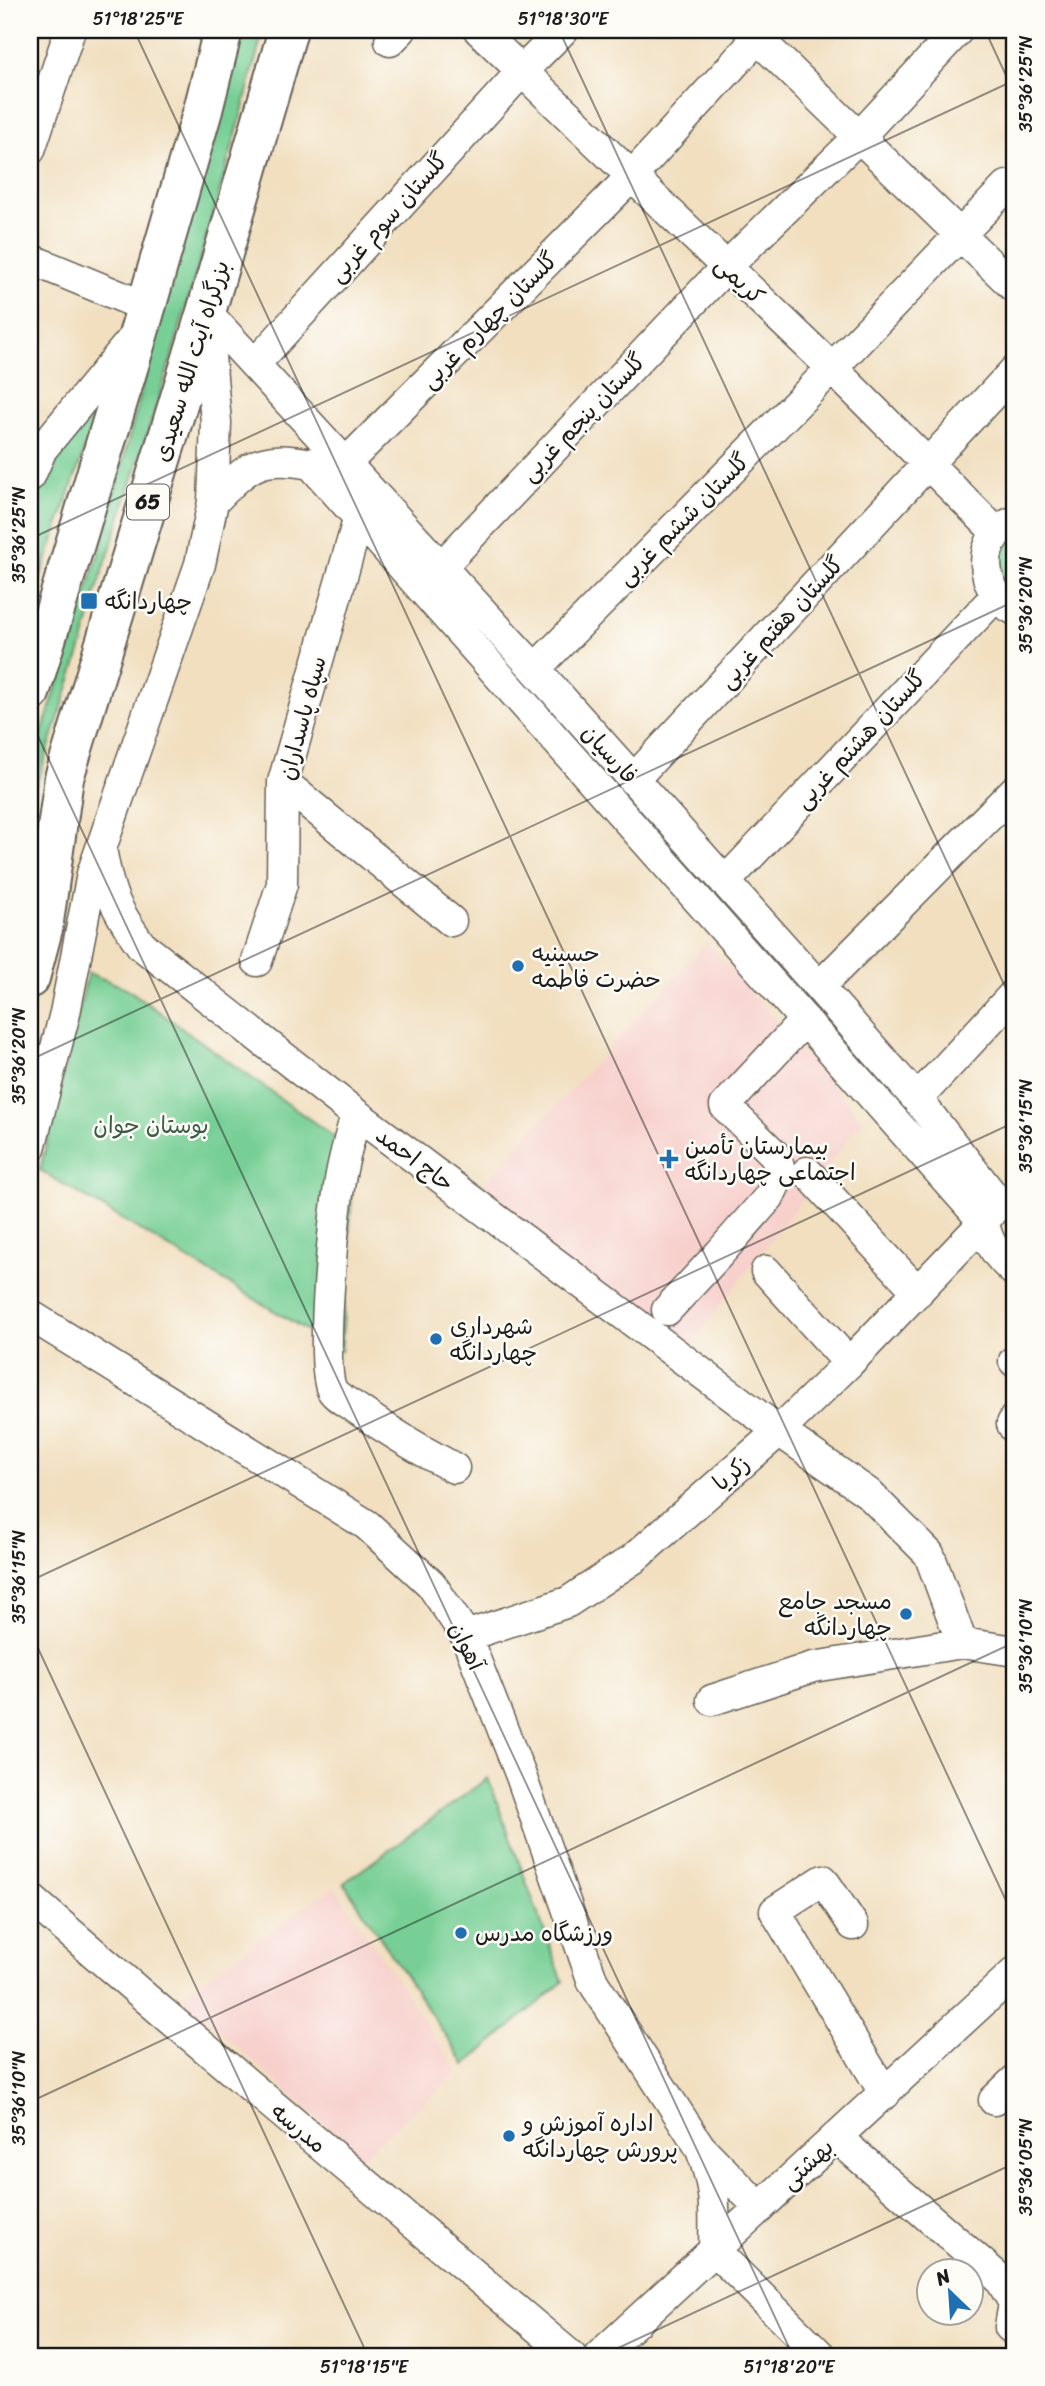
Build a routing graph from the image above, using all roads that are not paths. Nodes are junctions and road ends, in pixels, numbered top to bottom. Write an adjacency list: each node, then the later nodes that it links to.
1 (70, 30): 10 (street)
2 (223, 30): 18 (highway, 65)
3 (288, 30): 17 (highway, بزرگراه آیت الله سعیدی / 65)
4 (479, 30): 8 (street, کریمی)
5 (563, 30): 8 (street, گلستان سوم غربی)
6 (958, 30): 9 (street, گلستان پنجم غربی)
7 (757, 33): 9 (street); 11 (street, گلستان چهارم غربی)
8 (522, 71): 11 (street, کریمی); 19 (street, گلستان سوم غربی)
9 (859, 137): 13 (street); 15 (street, گلستان پنجم غربی)
10 (30, 150)
11 (632, 176): 15 (street, کریمی); 23 (street, گلستان چهارم غربی)
12 (1007, 186): 13 (street, گلستان ششم غربی)
13 (960, 234): 16 (street); 20 (street, گلستان ششم غربی)
14 (30, 260): 18 (street)
15 (726, 267): 20 (street, کریمی); 29 (street, گلستان پنجم غربی)
16 (1015, 288)
17 (206, 313): 19 (street, فارسیان); 26 (street); 39 (highway, بزرگراه آیت الله سعیدی / 65)
18 (142, 319): 22 (street); 32 (highway, 65)
19 (255, 363): 23 (street, فارسیان)
20 (832, 368): 24 (street, کریمی); 31 (street, گلستان ششم غربی)
21 (1015, 370): 24 (street, گلستان هفتم غربی)
22 (36, 446): 25 (street)
23 (329, 458): 26 (street); 27 (street, فارسیان); 29 (street, فارسیان)
24 (929, 465): 28 (street, کریمی); 33 (street, گلستان هفتم غربی)
25 (30, 477)
26 (213, 502): 36 (street)
27 (359, 517): 34 (street, سپاه پاسداران); 44 (street, فارسیان)
28 (1006, 527): 30 (street)
29 (441, 567): 31 (street, فارسیان)
30 (1005, 603): 37 (street, گلستان هشتم غربی)
31 (535, 669): 33 (street, فارسیان)
32 (30, 693)
33 (633, 780): 37 (street, فارسیان)
34 (282, 782): 38 (street); 40 (street, سپاه پاسداران)
35 (1015, 790): 42 (street)
36 (97, 861): 39 (street); 46 (street, حاج احمد); 47 (street)
37 (724, 882): 42 (street, فارسیان)
38 (451, 921)
39 (43, 929): 41 (highway, بزرگراه آیت الله سعیدی / 65)
40 (257, 961)
41 (30, 978)
42 (819, 987): 45 (street, فارسیان)
43 (1015, 993): 45 (street)
44 (806, 1020): 49 (street, فارسیان); 53 (street)
45 (917, 1099): 49 (street, فارسیان)
46 (355, 1114): 58 (street, حاج احمد); 59 (street)
47 (30, 1148)
48 (807, 1172): 52 (street)
49 (1003, 1216): 51 (street); 52 (street, زکریا)
50 (766, 1271): 55 (street)
51 (1015, 1272)
52 (918, 1292): 55 (street, زکریا)
53 (667, 1310)
54 (30, 1315): 60 (street, آهوان)
55 (849, 1363): 58 (street, زکریا)
56 (1015, 1418): 57 (street)
57 (1015, 1429)
58 (779, 1431): 60 (street, زکریا); 61 (street, حاج احمد)
59 (454, 1468)
60 (466, 1636): 71 (street, آهوان)
61 (962, 1643): 62 (street); 63 (street)
62 (1015, 1651)
63 (712, 1700)
64 (30, 1898): 75 (street, مدرسه)
65 (853, 1925): 68 (street)
66 (1015, 1972): 68 (street, بهشتی)
67 (1015, 2080): 69 (street)
68 (885, 2094): 70 (street, بهشتی)
69 (994, 2101)
70 (836, 2137): 72 (street, بهشتی); 74 (street)
71 (700, 2147): 72 (street); 73 (street)
72 (760, 2208): 73 (street, بهشتی)
73 (714, 2250): 76 (street, بهشتی); 77 (street)
74 (1015, 2331)
75 (570, 2356)
76 (599, 2356)
77 (821, 2356)

